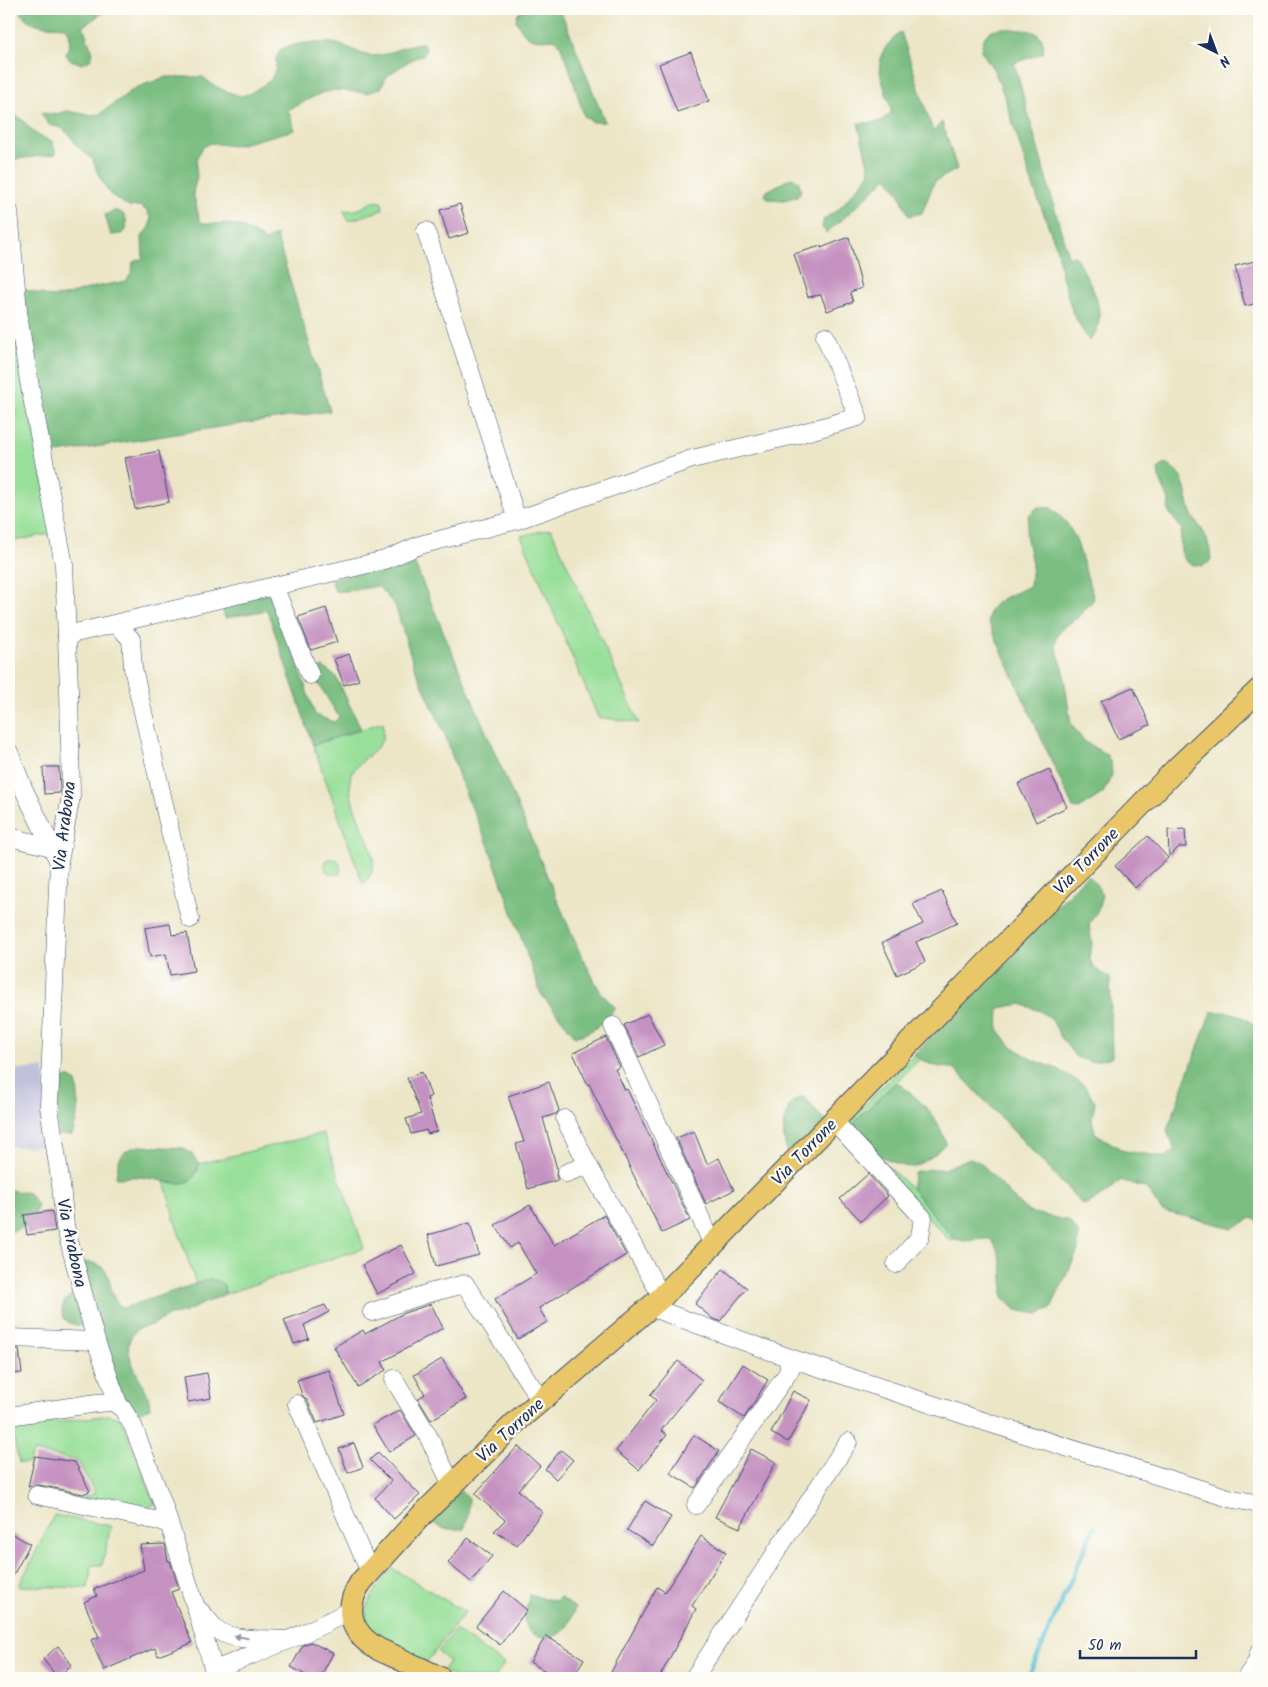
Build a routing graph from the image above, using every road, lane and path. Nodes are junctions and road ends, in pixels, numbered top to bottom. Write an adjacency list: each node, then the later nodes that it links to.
1 (9, 211): 7 (street, Via Arabona)
2 (426, 231): 4 (street)
3 (825, 336): 4 (street)
4 (517, 520): 5 (street)
5 (274, 586): 6 (street); 8 (street)
6 (116, 624): 7 (street); 13 (street)
7 (67, 635): 12 (street, Via Arabona)
8 (310, 675)
9 (1259, 690): 16 (main road, Via Torrone)
10 (9, 752): 12 (street)
11 (9, 837): 12 (street)
12 (55, 854): 24 (street, Via Arabona)
13 (190, 919)
14 (612, 1026): 19 (street)
15 (565, 1119): 17 (street)
16 (834, 1121): 19 (main road, Via Torrone); 20 (street)
17 (588, 1165): 18 (street); 21 (street)
18 (566, 1173)
19 (713, 1245): 21 (main road, Via Torrone)
20 (896, 1264)
21 (656, 1302): 25 (street); 27 (main road, Via Torrone)
22 (372, 1312): 27 (street)
23 (9, 1338): 24 (street)
24 (96, 1341): 29 (street, Via Arabona)
25 (788, 1357): 34 (street); 35 (street)
26 (394, 1379): 32 (street)
27 (541, 1401): 32 (main road, Via Torrone)
28 (297, 1404): 37 (street)
29 (119, 1406): 30 (street); 36 (street, Via Arabona)
30 (9, 1416)
31 (848, 1442): 44 (street)
32 (452, 1485): 37 (main road, Via Torrone)
33 (37, 1496): 36 (street)
34 (1259, 1504)
35 (696, 1505)
36 (168, 1523): 39 (street, Via Arabona)
37 (370, 1572): 38 (main road, Via Torrone)
38 (351, 1610): 40 (street, Via Arabona); 43 (main road)
39 (197, 1611): 40 (street, Via Arabona, one-way to 39); 42 (street, Via Arabona)
40 (290, 1640): 42 (street, Via Arabona)
41 (1259, 1654): 45 (street)
42 (216, 1674)
43 (440, 1678)
44 (694, 1678)
45 (1246, 1678)

